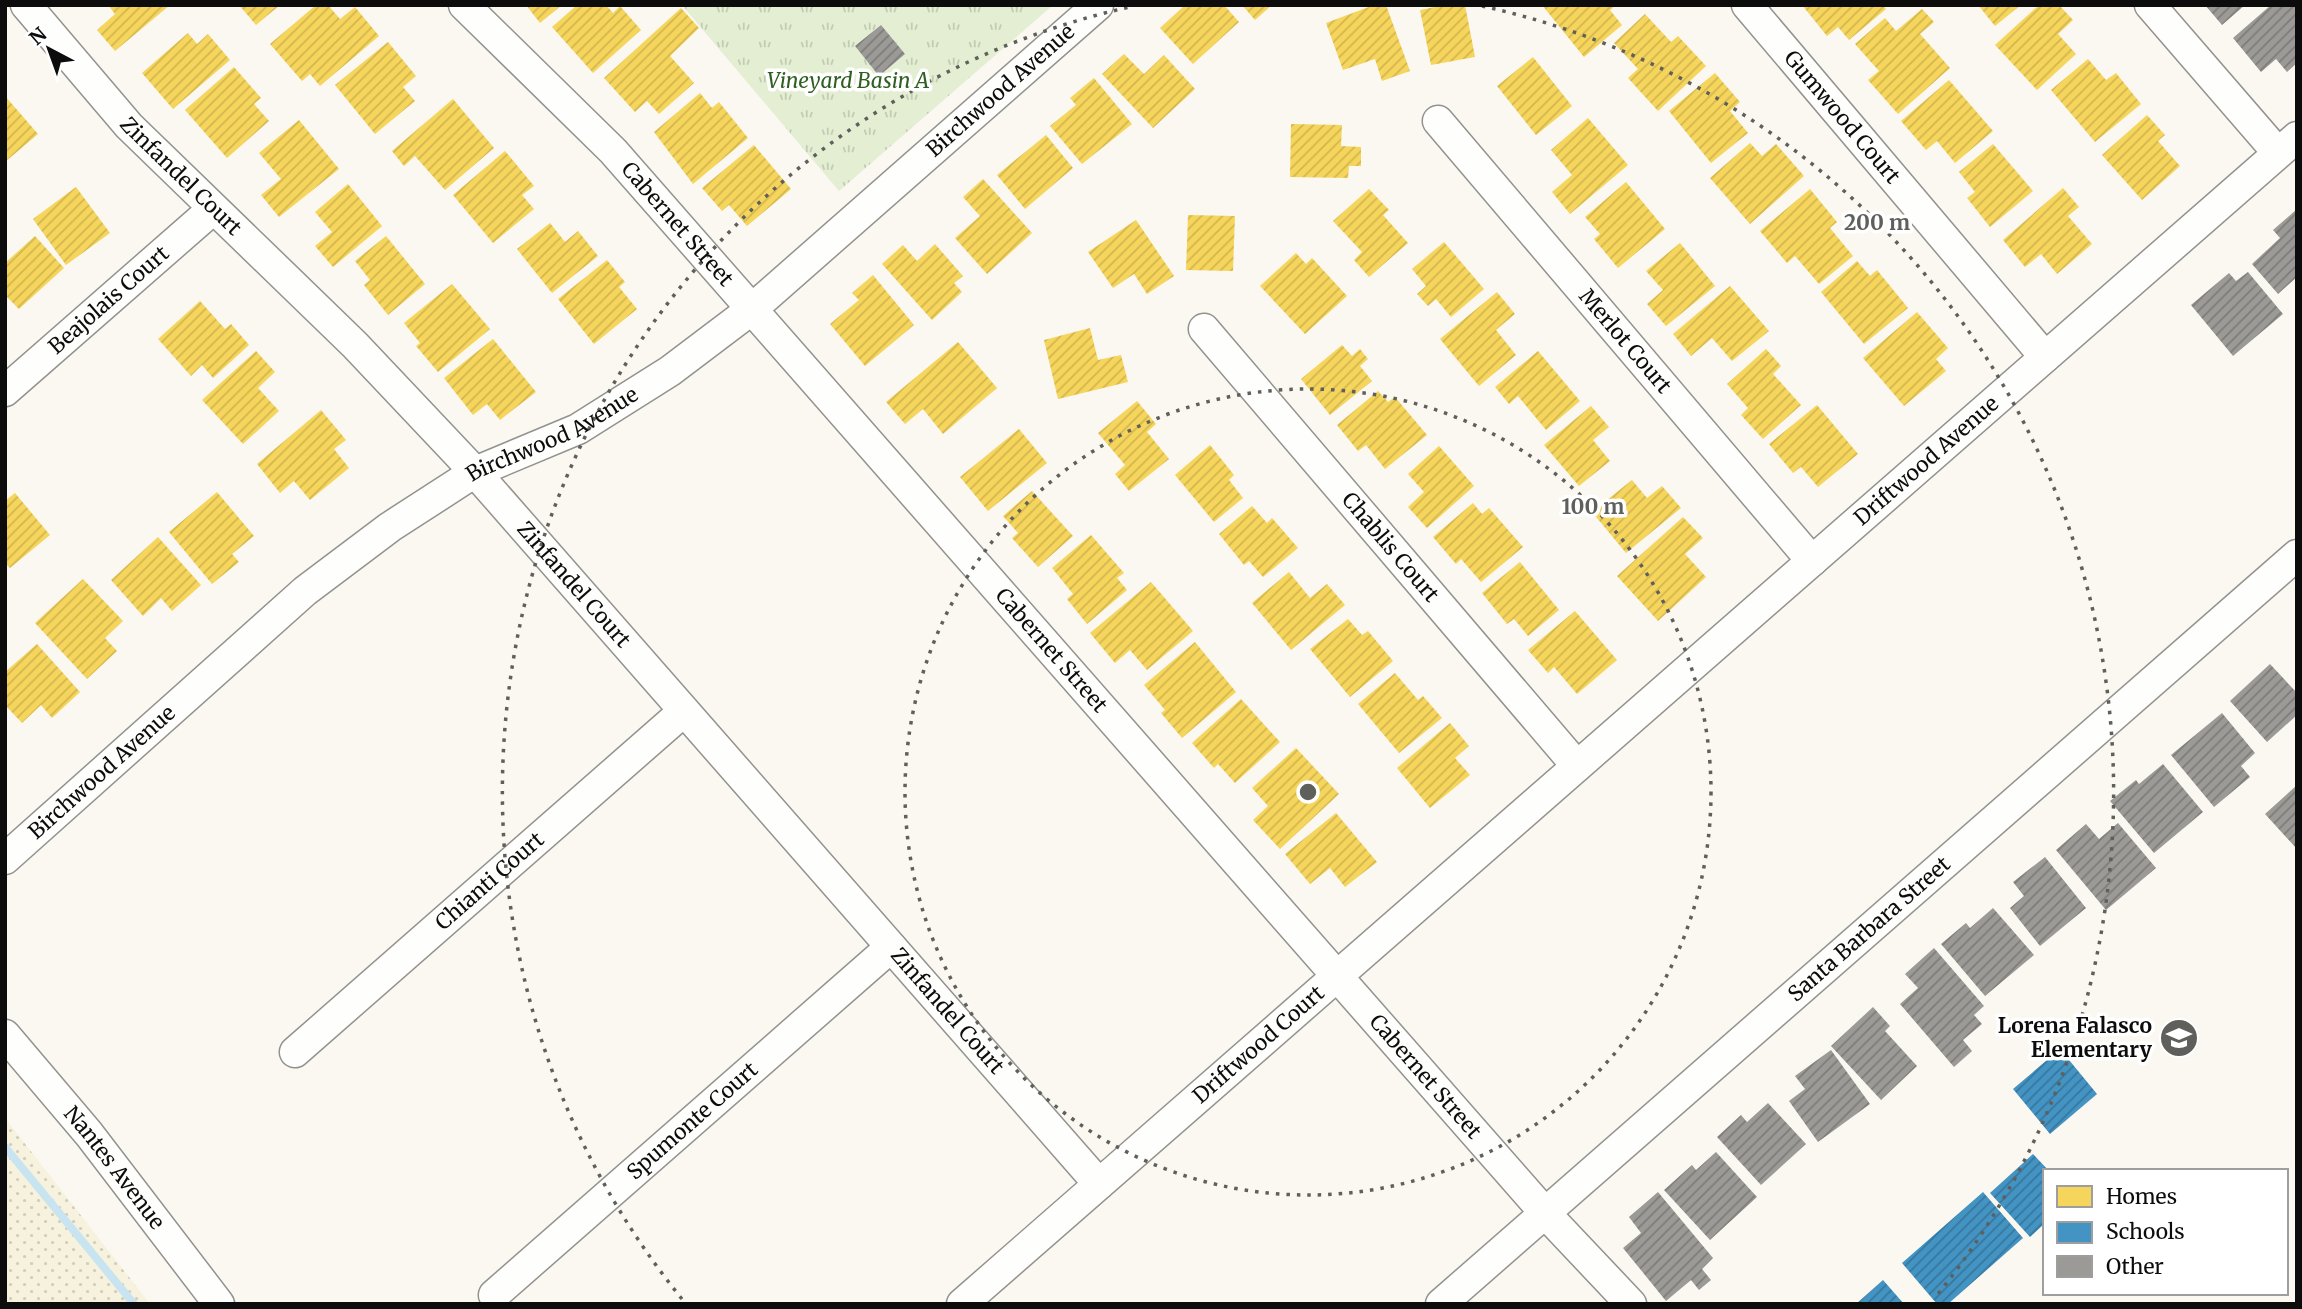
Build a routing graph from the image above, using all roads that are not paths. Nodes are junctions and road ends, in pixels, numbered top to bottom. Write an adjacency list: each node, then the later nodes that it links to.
1 (26, 5): 8 (street, Zinfandel Court)
2 (464, 5): 9 (street, Cabernet Street)
3 (1098, 5): 9 (street, Birchwood Avenue)
4 (1746, 5): 11 (street, Gumwood Court)
5 (2150, 5): 7 (street)
6 (1438, 121): 14 (street, Merlot Court)
7 (2287, 145): 11 (street, Driftwood Avenue)
8 (214, 209): 12 (street, Beajolais Court); 13 (street, Zinfandel Court)
9 (752, 309): 13 (street, Birchwood Avenue); 21 (street, Cabernet Street)
10 (1205, 329): 17 (street, Chablis Court)
11 (2045, 358): 14 (street, Driftwood Avenue)
12 (5, 391)
13 (475, 472): 16 (street, Zinfandel Court); 19 (street, Birchwood Avenue)
14 (1812, 561): 17 (street, Driftwood Avenue)
15 (2292, 568): 25 (street, Santa Barbara Street)
16 (684, 711): 20 (street, Zinfandel Court); 23 (street, Chianti Court)
17 (1577, 766): 18 (street, Driftwood Avenue)
18 (1555, 786): 21 (street, Driftwood Court)
19 (5, 859)
20 (891, 947): 24 (street, Zinfandel Court); 26 (street, Spumonte Court)
21 (1336, 977): 24 (street, Driftwood Court); 25 (street, Cabernet Street)
22 (5, 1035): 27 (street, Nantes Avenue)
23 (295, 1052)
24 (1099, 1184): 28 (street, Driftwood Court)
25 (1545, 1213): 29 (street, Santa Barbara Street); 30 (street, Cabernet Street)
26 (494, 1295)
27 (219, 1304)
28 (962, 1304)
29 (1441, 1304)
30 (1631, 1304)

